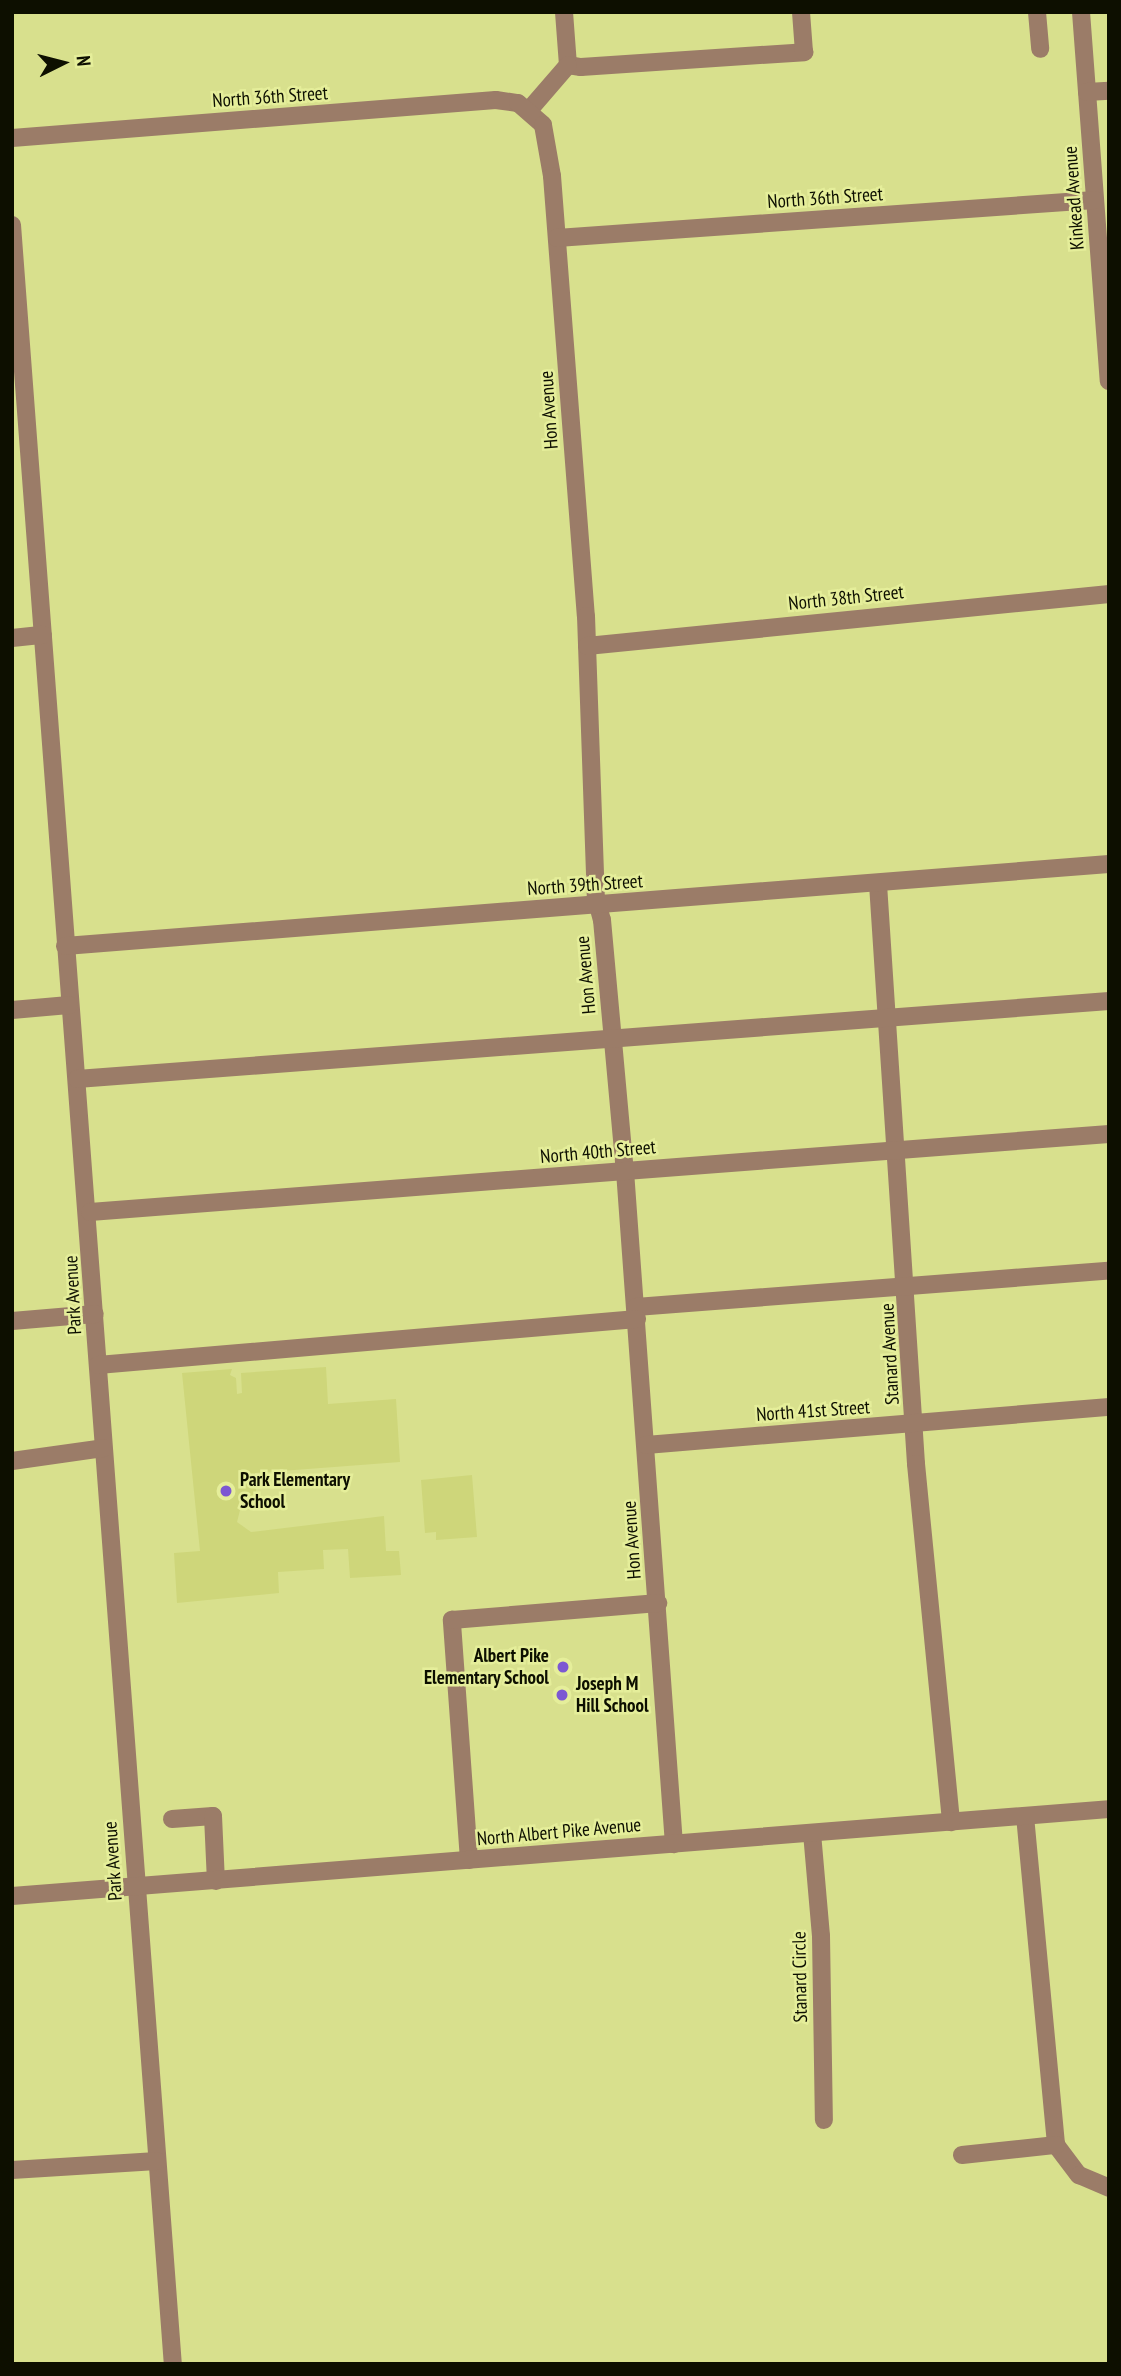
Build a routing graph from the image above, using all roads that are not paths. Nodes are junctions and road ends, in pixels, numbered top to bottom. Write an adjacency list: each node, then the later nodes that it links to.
1 (564, 12): 6 (street)
2 (801, 12): 6 (street)
3 (1037, 12): 5 (street)
4 (1081, 12): 8 (street, Kinkead Avenue)
5 (1040, 49)
6 (568, 65): 9 (street)
7 (1109, 91): 8 (street)
8 (1087, 92): 11 (street, Kinkead Avenue)
9 (530, 109): 10 (street, North 36th Street); 13 (street, Hon Avenue)
10 (12, 138)
11 (1095, 200): 13 (street, North 36th Street); 14 (street, Kinkead Avenue)
12 (12, 225): 15 (street, Park Avenue)
13 (557, 238): 19 (street, Hon Avenue)
14 (1109, 381)
15 (20, 434): 17 (street, Park Avenue)
16 (1109, 594): 19 (street, North 38th Street)
17 (43, 635): 18 (street); 23 (street, Park Avenue)
18 (12, 638)
19 (587, 646): 22 (street, Hon Avenue)
20 (1109, 864): 21 (street, North 39th Street)
21 (878, 884): 22 (street, North 39th Street); 27 (street, Stanard Avenue)
22 (598, 905): 23 (street, North 39th Street); 28 (street, Hon Avenue)
23 (65, 946): 25 (street, Park Avenue)
24 (1109, 1001): 27 (street)
25 (69, 1005): 26 (street); 29 (street, Park Avenue)
26 (12, 1010)
27 (887, 1016): 28 (street); 31 (street, Stanard Avenue)
28 (613, 1038): 29 (street); 32 (street, Hon Avenue)
29 (77, 1079): 33 (street, Park Avenue)
30 (1109, 1134): 31 (street, North 40th Street)
31 (897, 1148): 32 (street, North 40th Street); 35 (street, Stanard Avenue)
32 (625, 1171): 33 (street, North 40th Street); 36 (street, Hon Avenue)
33 (90, 1212): 37 (street, Park Avenue)
34 (1109, 1271): 35 (street)
35 (907, 1284): 36 (street); 41 (street, Stanard Avenue)
36 (636, 1313): 39 (street); 42 (street, Hon Avenue)
37 (95, 1314): 38 (street); 39 (street, Park Avenue)
38 (12, 1321)
39 (98, 1365): 43 (street, Park Avenue)
40 (1109, 1407): 41 (street, North 41st Street)
41 (914, 1424): 42 (street, North 41st Street); 49 (street, Stanard Avenue)
42 (646, 1445): 45 (street, Hon Avenue)
43 (103, 1448): 44 (street); 54 (street, Park Avenue)
44 (12, 1461)
45 (658, 1603): 51 (street, Hon Avenue); 52 (street)
46 (1109, 1809): 47 (street, North Albert Pike Avenue)
47 (1025, 1816): 49 (street, North Albert Pike Avenue); 57 (street)
48 (172, 1819): 53 (street)
49 (951, 1822): 50 (street, North Albert Pike Avenue)
50 (812, 1833): 51 (street, North Albert Pike Avenue); 56 (street, Stanard Circle)
51 (674, 1844): 52 (street, North Albert Pike Avenue)
52 (469, 1860): 53 (street, North Albert Pike Avenue)
53 (216, 1881): 54 (street, North Albert Pike Avenue)
54 (136, 1886): 55 (street, North Albert Pike Avenue); 59 (street, Park Avenue)
55 (12, 1896)
56 (824, 2120)
57 (1056, 2145): 58 (street); 61 (street)
58 (962, 2155)
59 (158, 2161): 60 (street); 62 (street, Park Avenue)
60 (12, 2170)
61 (1109, 2188)
62 (173, 2364)

